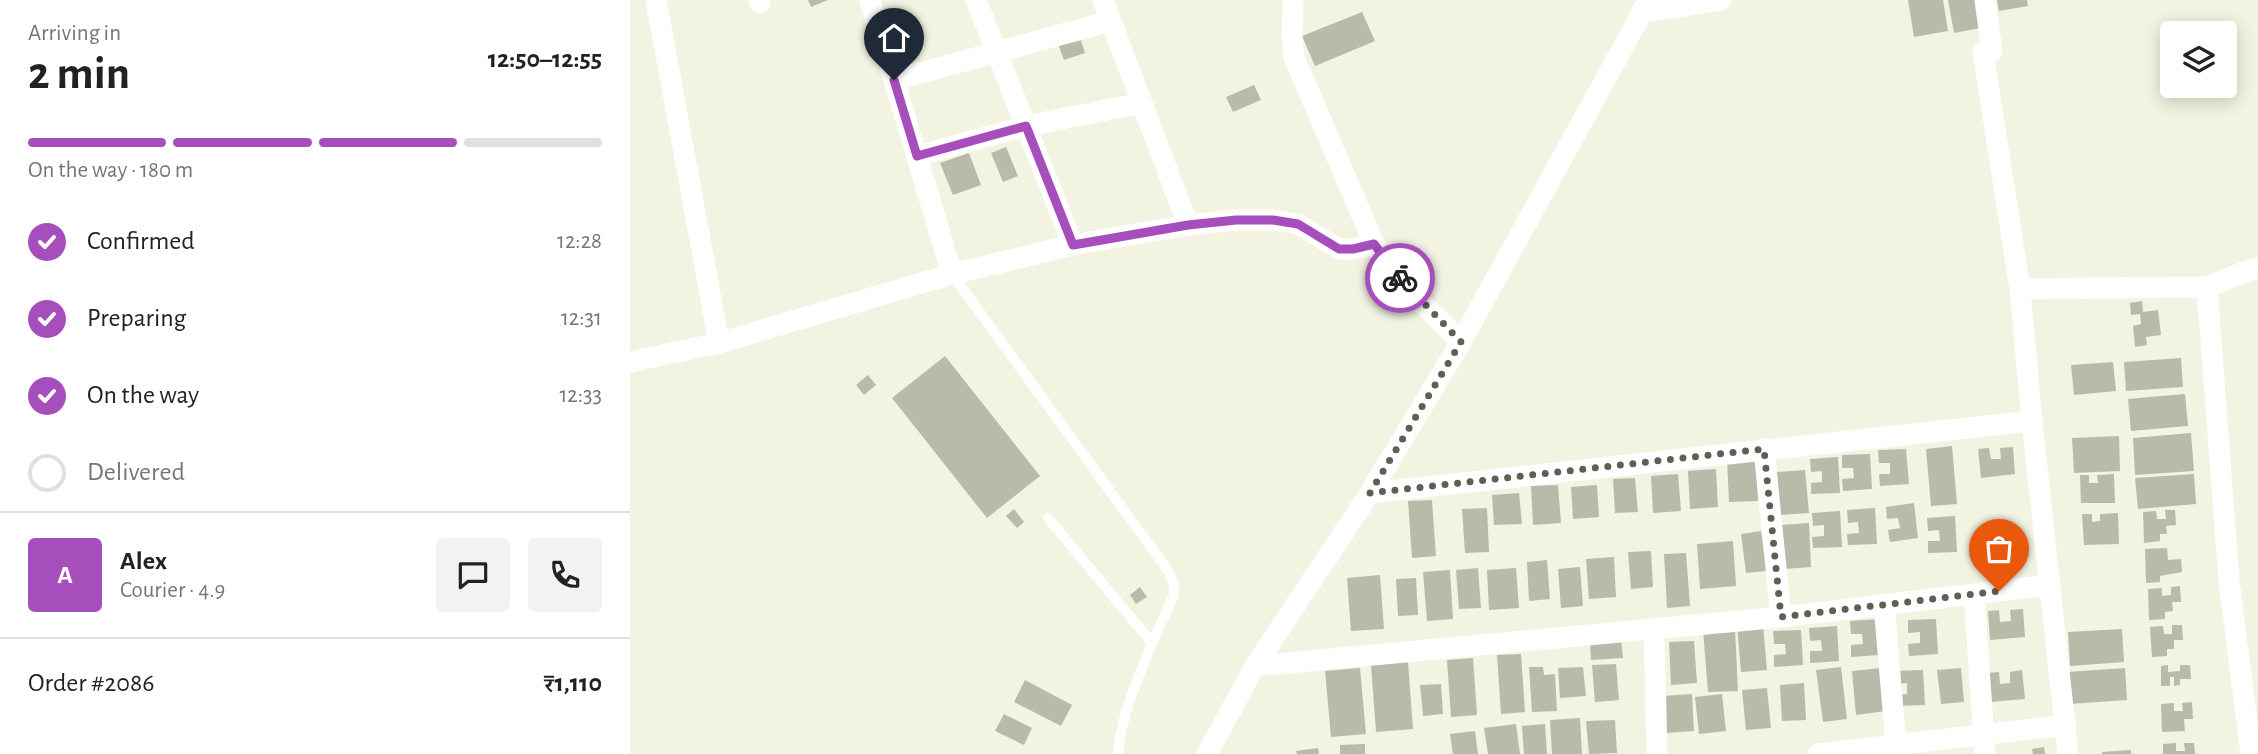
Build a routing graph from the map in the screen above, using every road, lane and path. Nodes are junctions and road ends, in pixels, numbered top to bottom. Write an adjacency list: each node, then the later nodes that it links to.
1 (656, 0): 22 (street)
2 (870, 0): 11 (street)
3 (976, 0): 10 (street)
4 (1103, 0): 9 (street)
5 (1293, 0): 16 (street)
6 (1721, 0): 8 (street)
7 (1985, 0): 21 (street)
8 (1645, 7): 23 (street)
9 (1111, 21): 10 (street); 12 (street)
10 (996, 54): 11 (street); 13 (street)
11 (894, 80): 14 (street)
12 (1142, 103): 13 (street); 15 (street)
13 (1026, 126): 14 (street); 17 (street)
14 (917, 156): 19 (street)
15 (1188, 225): 16 (street); 17 (street)
16 (1374, 244): 23 (street)
17 (1073, 245): 19 (street)
18 (2258, 268): 20 (street)
19 (952, 274): 22 (street); 34 (lane)
20 (2207, 287): 21 (street); 44 (street)
21 (2020, 289): 25 (street)
22 (719, 342): 24 (street)
23 (1461, 342): 27 (street)
24 (630, 362)
25 (2032, 421): 26 (street); 29 (street)
26 (1764, 449): 27 (street); 32 (street)
27 (1370, 493): 35 (street)
28 (1048, 518): 34 (lane)
29 (2050, 585): 30 (street); 36 (street)
30 (1974, 594): 31 (street); 38 (street)
31 (1884, 605): 32 (street); 37 (street)
32 (1781, 617): 33 (street)
33 (1654, 629): 35 (street); 41 (street)
34 (1152, 643): 39 (lane)
35 (1255, 666): 40 (street)
36 (2066, 724): 38 (street); 43 (street)
37 (1896, 744): 38 (street); 42 (street)
38 (1984, 744)
39 (1118, 754)
40 (1207, 754)
41 (1657, 754)
42 (1818, 754)
43 (2068, 754)
44 (2251, 754)

